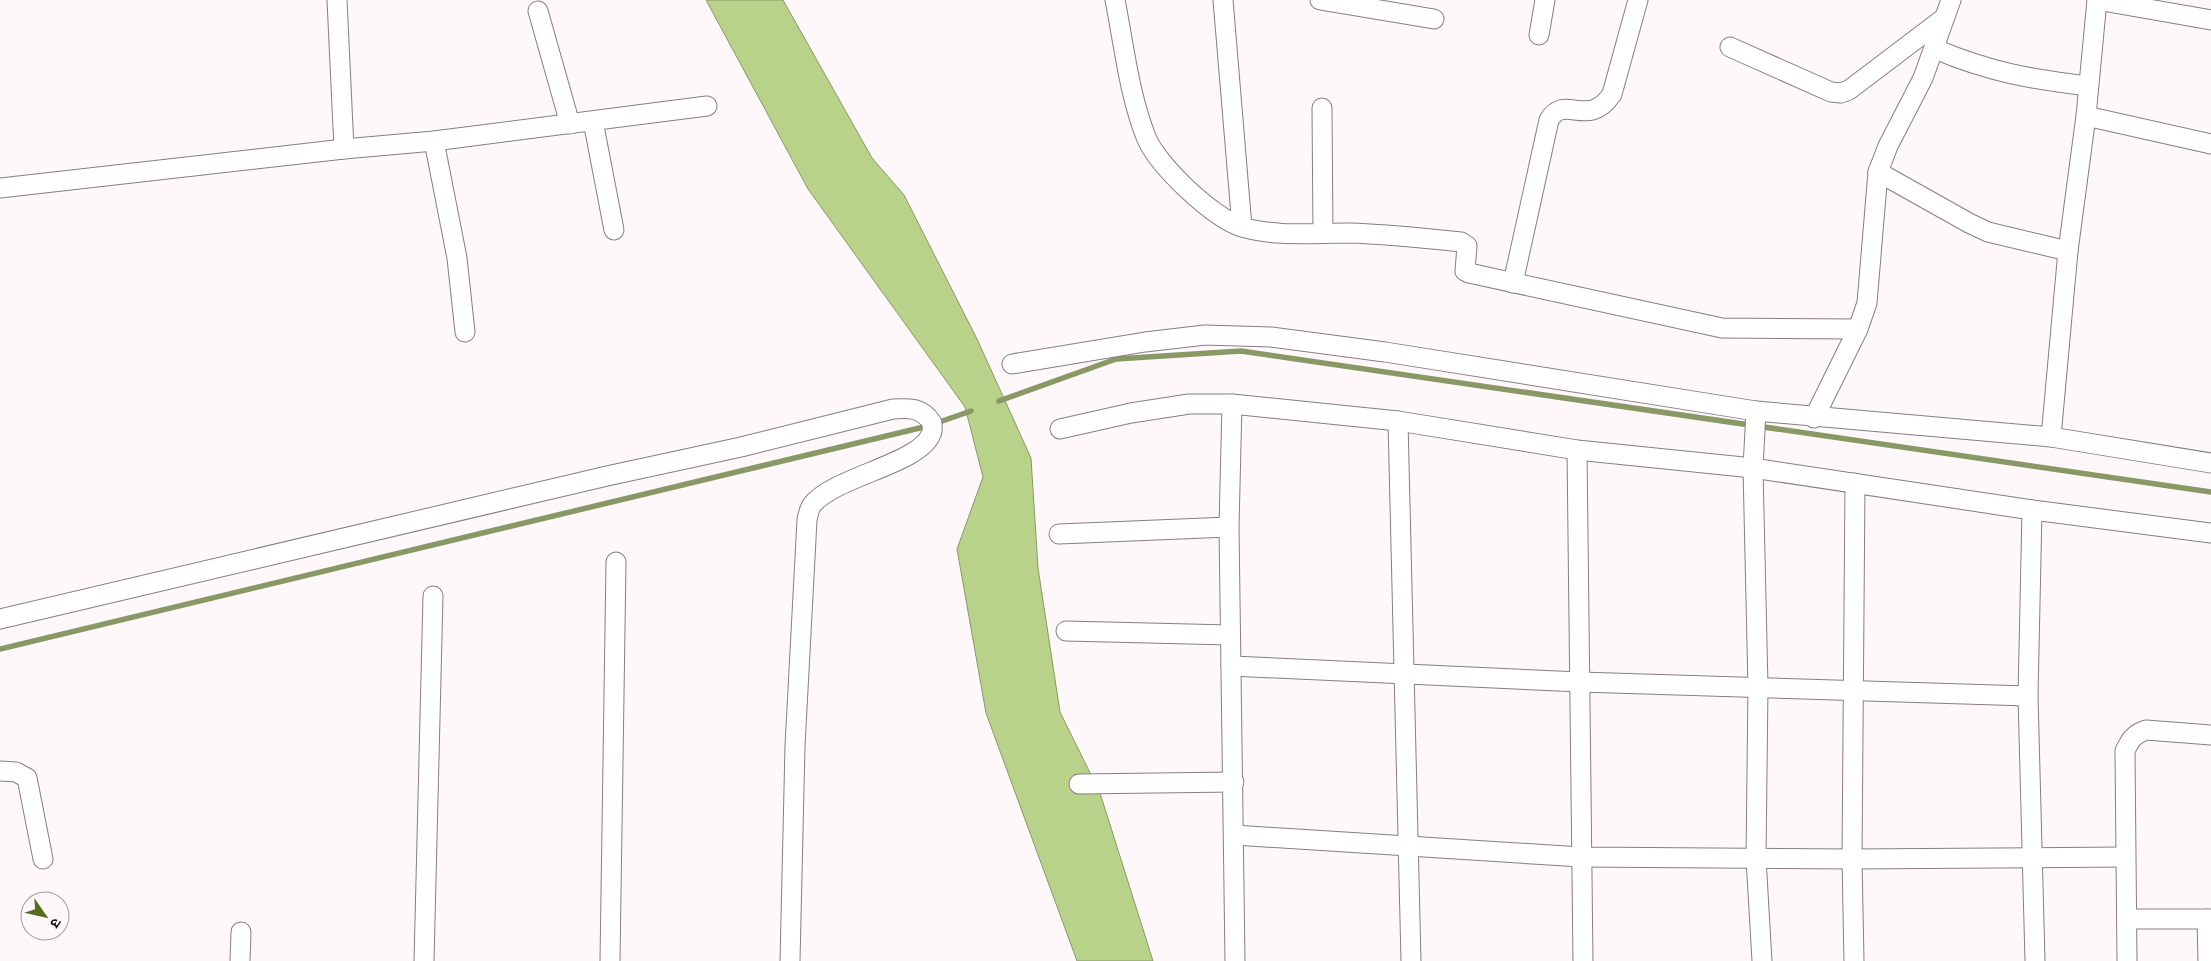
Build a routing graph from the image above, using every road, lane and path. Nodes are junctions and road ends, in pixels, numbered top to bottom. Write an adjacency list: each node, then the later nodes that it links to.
1 (337, 0): 24 (street)
2 (1115, 0): 27 (street)
3 (1223, 0): 27 (street)
4 (1320, 0): 11 (street)
5 (1545, 0): 13 (street)
6 (1638, 0): 31 (street)
7 (1951, 0): 10 (street)
8 (2097, 0): 12 (street); 16 (street)
9 (538, 11): 21 (street)
10 (1944, 18): 14 (street); 15 (street)
11 (1434, 19)
12 (2211, 20)
13 (1539, 35)
14 (1730, 47)
15 (1935, 50): 16 (street); 25 (street)
16 (2088, 86): 19 (street)
17 (707, 106): 20 (street)
18 (1322, 108): 29 (street)
19 (2086, 116): 23 (street); 30 (street)
20 (593, 121): 21 (street); 28 (street)
21 (570, 124): 22 (street)
22 (434, 141): 24 (street); 33 (street)
23 (2211, 144)
24 (344, 149): 26 (street)
25 (1878, 172): 30 (street); 32 (street)
26 (0, 188)
27 (1242, 227): 29 (street)
28 (614, 230)
29 (1323, 233): 31 (street)
30 (2068, 251): 40 (street)
31 (1513, 283): 32 (street)
32 (1858, 329): 37 (street)
33 (465, 332)
34 (1012, 364): 36 (street)
35 (1232, 404): 38 (street); 39 (street); 46 (street)
36 (1756, 416): 37 (street); 43 (street)
37 (1814, 418): 40 (street)
38 (1398, 421): 41 (street); 55 (street)
39 (1060, 429)
40 (2051, 437): 42 (street)
41 (1577, 450): 43 (street); 56 (street)
42 (2211, 464)
43 (1753, 468): 44 (street); 57 (street)
44 (1855, 483): 45 (street); 58 (street)
45 (2032, 510): 47 (street); 59 (street)
46 (1229, 527): 48 (street); 53 (street)
47 (2211, 533)
48 (1059, 534)
49 (616, 562): 77 (street)
50 (433, 596): 76 (street)
51 (0, 619): 78 (street)
52 (1066, 631): 53 (street)
53 (1230, 635): 54 (street)
54 (1231, 666): 55 (street); 62 (street)
55 (1404, 674): 56 (street); 65 (street)
56 (1580, 682): 57 (street); 66 (street)
57 (1758, 686): 58 (street); 70 (street)
58 (1853, 690): 59 (street); 71 (street)
59 (2028, 696): 67 (street)
60 (2211, 735): 68 (street)
61 (0, 771): 69 (street)
62 (1234, 782): 63 (street); 64 (street)
63 (1079, 784)
64 (1234, 835): 65 (street); 79 (street)
65 (1409, 846): 66 (street); 80 (street)
66 (1581, 857): 70 (street); 81 (street)
67 (2032, 857): 68 (street); 71 (street); 84 (street)
68 (2125, 857): 72 (street)
69 (43, 858)
70 (1756, 858): 71 (street); 82 (street)
71 (1852, 859): 83 (street)
72 (2127, 919): 73 (street); 85 (street)
73 (2209, 919): 86 (street)
74 (241, 932): 75 (street)
75 (240, 961)
76 (424, 961)
77 (610, 961)
78 (790, 961)
79 (1235, 961)
80 (1411, 961)
81 (1582, 961)
82 (1762, 961)
83 (1854, 961)
84 (2035, 961)
85 (2127, 961)
86 (2208, 961)

